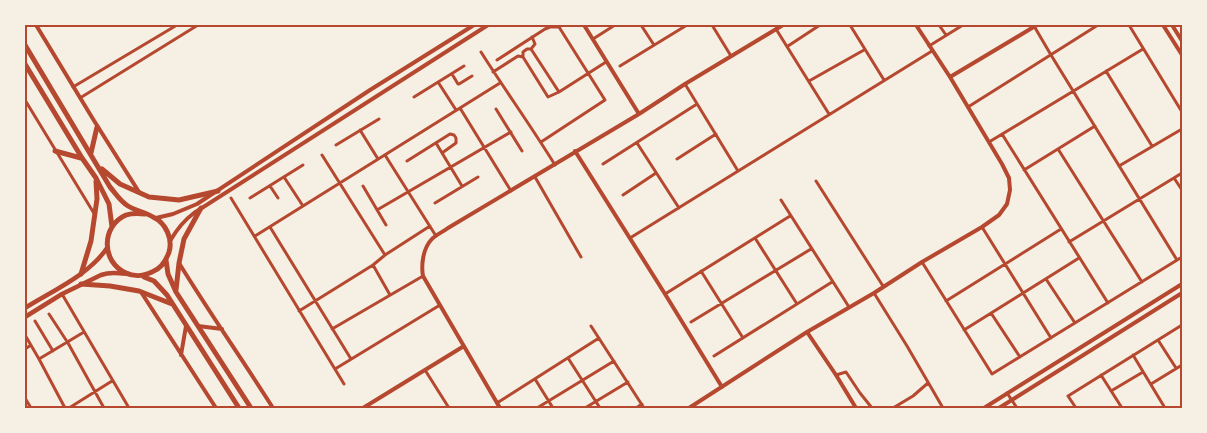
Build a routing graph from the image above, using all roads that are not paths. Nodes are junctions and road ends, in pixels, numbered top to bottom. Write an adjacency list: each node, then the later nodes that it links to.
1 (36, 25): 57 (street)
2 (177, 25): 57 (street)
3 (198, 25): 61 (street)
4 (474, 25): 119 (street)
5 (488, 25): 131 (street)
6 (584, 25): 26 (street)
7 (614, 25): 26 (street)
8 (641, 25): 29 (street)
9 (687, 25): 29 (street)
10 (712, 25): 39 (street)
11 (783, 25): 23 (street)
12 (820, 25): 30 (street)
13 (850, 25): 34 (street)
14 (916, 25): 31 (street)
15 (939, 25): 24 (street)
16 (963, 25): 24 (street)
17 (1098, 25): 37 (street)
18 (1129, 25): 33 (street)
19 (1163, 25): 38 (street)
20 (1172, 25): 27 (street)
21 (560, 26): 25 (street); 49 (street)
22 (1036, 26): 37 (street); 51 (street)
23 (776, 29): 30 (street); 39 (street)
24 (946, 35): 31 (street)
25 (532, 37): 32 (street); 41 (street)
26 (593, 38): 42 (street)
27 (1182, 41)
28 (25, 45): 88 (highway)
29 (654, 45): 45 (street)
30 (788, 46): 53 (street)
31 (929, 46): 35 (street)
32 (531, 48): 40 (street); 59 (street)
33 (1143, 49): 46 (street); 68 (street)
34 (864, 50): 52 (street); 53 (street)
35 (932, 51): 51 (street); 52 (street)
36 (481, 52): 47 (street)
37 (1051, 55): 58 (street); 64 (street)
38 (1182, 55)
39 (731, 56): 56 (street)
40 (524, 57): 47 (street); 59 (street)
41 (497, 60)
42 (606, 62): 49 (street); 69 (street)
43 (25, 64): 94 (highway)
44 (464, 66): 48 (street)
45 (620, 66)
46 (1106, 71): 58 (street); 84 (street)
47 (493, 72): 55 (street)
48 (452, 74): 50 (street); 54 (street)
49 (588, 74): 59 (street); 79 (street)
50 (472, 76)
51 (950, 77): 64 (street)
52 (884, 80): 70 (street)
53 (809, 81): 70 (street)
54 (438, 82): 60 (street); 67 (street)
55 (500, 83): 65 (street); 79 (street)
56 (685, 84): 63 (street); 69 (street)
57 (73, 87): 61 (street)
58 (1073, 91): 72 (street); 78 (street)
59 (559, 92)
60 (414, 97)
61 (80, 98): 73 (street)
62 (25, 100): 87 (street)
63 (697, 104): 77 (street); 82 (street)
64 (968, 107): 80 (street)
65 (460, 108): 67 (street); 85 (street)
66 (496, 109): 76 (street)
67 (456, 110): 93 (street)
68 (1182, 112)
69 (639, 114): 90 (street)
70 (829, 114): 105 (street)
71 (379, 119): 75 (street)
72 (1095, 126): 86 (street); 102 (street)
73 (98, 127): 88 (highway); 121 (street)
74 (1182, 129): 84 (street)
75 (360, 130): 83 (street); 95 (street)
76 (510, 132): 85 (street); 89 (street)
77 (716, 134): 96 (street); 105 (street)
78 (1002, 134): 80 (street); 104 (street)
79 (541, 142): 100 (street)
80 (989, 142): 143 (street)
81 (436, 143): 91 (street); 91 (street); 97 (street)
82 (637, 143): 98 (street); 106 (street)
83 (336, 144)
84 (1152, 146): 102 (street)
85 (484, 148): 103 (street); 120 (street)
86 (1058, 149): 104 (street); 138 (street)
87 (55, 151): 94 (highway); 135 (street)
88 (90, 152): 101 (highway)
89 (522, 152)
90 (575, 152): 100 (street); 147 (street)
91 (442, 153): 103 (street)
92 (322, 155): 114 (street)
93 (385, 155): 95 (street); 122 (street)
94 (82, 158): 111 (highway)
95 (378, 159): 114 (street)
96 (676, 159)
97 (407, 161)
98 (604, 164)
99 (304, 165): 108 (street)
100 (554, 165): 110 (street)
101 (98, 166): 121 (highway); 134 (highway)
102 (1119, 166): 127 (street)
103 (450, 167): 117 (street); 122 (street)
104 (1024, 170): 144 (street)
105 (738, 171): 132 (street)
106 (656, 173): 123 (street); 132 (street)
107 (1182, 173): 112 (street)
108 (284, 177): 115 (street); 130 (street)
109 (478, 177): 117 (street)
110 (535, 177): 120 (street); 154 (street)
111 (96, 178): 135 (highway); 141 (highway)
112 (1174, 178): 118 (street); 127 (street)
113 (816, 181): 174 (street)
114 (339, 183): 130 (street); 153 (street)
115 (270, 186): 125 (street); 126 (street)
116 (363, 186): 133 (street)
117 (462, 186): 129 (street)
118 (1182, 190)
119 (218, 191): 121 (highway); 137 (street)
120 (511, 191): 146 (street)
121 (139, 192)
122 (409, 192): 133 (street); 140 (street)
123 (623, 194)
124 (231, 198): 145 (street)
125 (250, 198)
126 (278, 198)
127 (1139, 199): 138 (street); 158 (street)
128 (780, 200): 136 (street)
129 (435, 204)
130 (303, 206): 142 (street)
131 (201, 208): 149 (street); 160 (highway)
132 (679, 208): 147 (street)
133 (377, 210): 139 (street)
134 (145, 214): 137 (highway); 141 (highway)
135 (95, 216): 165 (highway)
136 (790, 216): 148 (street); 152 (street)
137 (156, 218): 149 (highway)
138 (1103, 221): 150 (street); 171 (street)
139 (386, 225)
140 (430, 226): 146 (street); 153 (street)
141 (112, 227): 151 (highway)
142 (270, 227): 145 (street); 183 (street)
143 (982, 227): 159 (street); 161 (street)
144 (1061, 229): 150 (street); 161 (street)
145 (255, 236): 192 (street)
146 (436, 236): 168 (street)
147 (630, 238): 181 (street)
148 (755, 238): 163 (street); 164 (street)
149 (170, 241): 157 (highway)
150 (1069, 242): 156 (street)
151 (107, 248): 165 (main road); 166 (highway)
152 (811, 248): 164 (street); 170 (street)
153 (385, 255): 162 (street)
154 (582, 256)
155 (1182, 257): 158 (street)
156 (1079, 258): 169 (street); 186 (street)
157 (166, 259): 167 (highway); 176 (highway)
158 (1178, 260): 171 (street)
159 (922, 262): 174 (street); 184 (street)
160 (179, 263): 176 (highway); 203 (street)
161 (1004, 264): 178 (street); 184 (street)
162 (373, 265): 182 (street); 183 (street)
163 (701, 271): 181 (street); 185 (street)
164 (775, 271): 185 (street); 188 (street)
165 (80, 274): 191 (main road)
166 (132, 275): 167 (highway); 172 (main road)
167 (138, 276): 187 (highway)
168 (423, 276): 182 (street); 189 (street)
169 (1046, 278): 178 (street); 198 (street)
170 (832, 282): 188 (street); 190 (street)
171 (1142, 282): 186 (street)
172 (81, 284): 175 (highway); 180 (main road)
173 (1182, 284): 243 (street)
174 (884, 286): 177 (street)
175 (140, 292): 187 (highway); 218 (street)
176 (176, 292): 201 (highway)
177 (874, 293): 190 (street); 238 (street)
178 (1022, 293): 193 (street); 211 (street)
179 (1182, 293): 245 (street)
180 (62, 294): 195 (main road); 206 (street)
181 (665, 294): 240 (street)
182 (390, 296): 204 (street)
183 (315, 301): 192 (street); 204 (street)
184 (946, 301): 205 (street)
185 (721, 303): 197 (street); 210 (street)
186 (1108, 303): 198 (street)
187 (172, 304): 200 (highway)
188 (797, 304): 210 (street)
189 (440, 305): 215 (street); 224 (street)
190 (849, 307): 207 (street)
191 (25, 308)
192 (299, 311): 228 (street)
193 (991, 313): 205 (street); 221 (street)
194 (49, 314): 213 (street)
195 (25, 317)
196 (35, 321): 217 (street)
197 (692, 322)
198 (1075, 323): 211 (street)
199 (1182, 325): 212 (street)
200 (186, 326): 218 (street); 255 (highway)
201 (198, 326): 203 (street); 256 (highway)
202 (591, 326): 209 (street)
203 (222, 329): 257 (street)
204 (332, 329): 224 (street)
205 (964, 330): 221 (street)
206 (84, 332): 213 (street); 234 (street)
207 (807, 332): 231 (street); 240 (street)
208 (25, 335): 214 (street)
209 (599, 338): 222 (street); 225 (street)
210 (743, 338): 219 (street)
211 (1051, 338): 221 (street)
212 (1158, 340): 220 (street); 227 (street)
213 (68, 342): 217 (street); 242 (street)
214 (31, 345): 216 (street); 223 (street)
215 (464, 346): 229 (street); 248 (street)
216 (25, 349)
217 (53, 351): 223 (street)
218 (181, 355): 254 (street)
219 (714, 356)
220 (1133, 356): 230 (street); 232 (street)
221 (1020, 357)
222 (568, 358): 233 (street); 235 (street)
223 (39, 359): 251 (street)
224 (351, 359): 228 (street)
225 (614, 361): 235 (street); 236 (street)
226 (1182, 365): 227 (street)
227 (1176, 368): 239 (street)
228 (335, 369): 237 (street)
229 (425, 370): 258 (street); 259 (street)
230 (1143, 372): 239 (street); 241 (street)
231 (836, 375): 267 (street); 268 (street)
232 (1101, 375): 241 (street); 274 (street)
233 (535, 379): 246 (street); 248 (street)
234 (112, 381): 242 (street); 253 (street)
235 (582, 381): 246 (street); 247 (street)
236 (628, 382): 247 (street); 249 (street)
237 (344, 384)
238 (928, 384): 269 (street); 270 (street)
239 (1151, 384): 276 (street)
240 (722, 387): 266 (street)
241 (1111, 391): 275 (street)
242 (95, 392): 251 (street); 252 (street)
243 (1007, 393): 245 (street); 271 (street)
244 (25, 398): 250 (street)
245 (1012, 400): 272 (street); 273 (street)
246 (548, 401): 261 (street); 262 (street)
247 (596, 402): 263 (street); 264 (street)
248 (497, 403): 260 (street)
249 (643, 406): 265 (street)
250 (31, 408)
251 (67, 408)
252 (104, 408)
253 (129, 408)
254 (216, 408)
255 (239, 408)
256 (251, 408)
257 (273, 408)
258 (363, 408)
259 (449, 408)
260 (500, 408)
261 (537, 408)
262 (553, 408)
263 (585, 408)
264 (600, 408)
265 (636, 408)
266 (689, 408)
267 (856, 408)
268 (872, 408)
269 (893, 408)
270 (942, 408)
271 (984, 408)
272 (998, 408)
273 (1017, 408)
274 (1076, 408)
275 (1122, 408)
276 (1166, 408)

